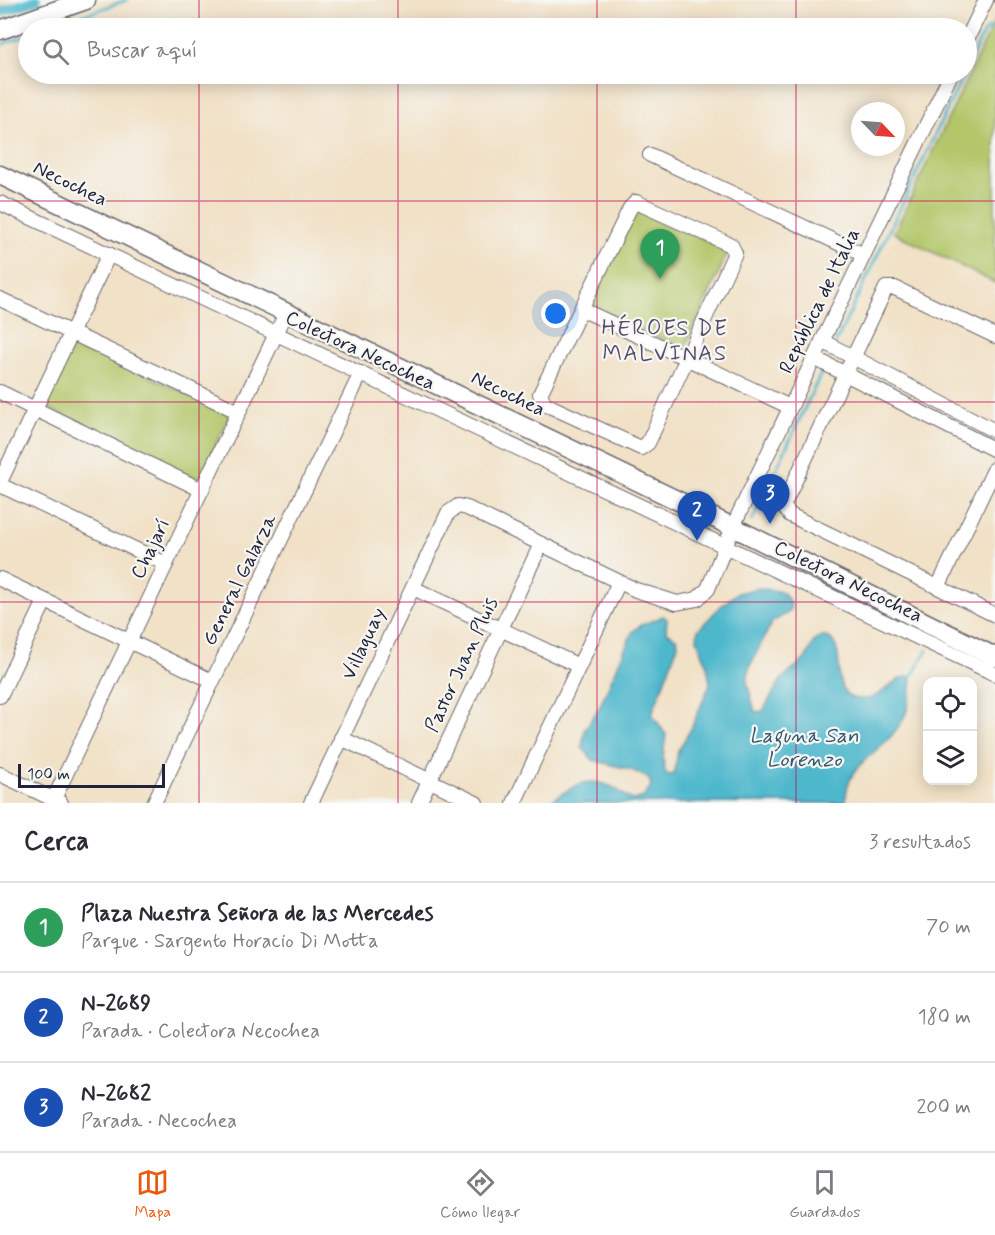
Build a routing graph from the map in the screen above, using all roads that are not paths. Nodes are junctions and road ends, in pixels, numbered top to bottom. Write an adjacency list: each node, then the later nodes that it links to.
1 (86, 0): 3 (main road)
2 (986, 0): 4 (street)
3 (34, 18)
4 (977, 18)
5 (18, 24): 6 (main road)
6 (0, 30)
7 (946, 84): 13 (street, República de Italia)
8 (650, 155): 13 (street)
9 (0, 163): 36 (main road, Necochea)
10 (0, 175): 16 (main road, Necochea)
11 (0, 202): 12 (street, Colectora Necochea)
12 (109, 254): 17 (street); 18 (street, Colectora Necochea)
13 (864, 255): 20 (street, República de Italia)
14 (0, 299): 17 (street)
15 (581, 309): 23 (street); 23 (street); 23 (street)
16 (286, 313): 18 (street, Chajarí); 36 (main road, Necochea)
17 (71, 333): 28 (street); 29 (street)
18 (276, 333): 24 (street, Colectora Necochea); 29 (street, Chajarí)
19 (995, 336): 21 (street)
20 (822, 341): 21 (street); 22 (street, República de Italia)
21 (852, 357): 25 (street); 30 (street)
22 (814, 358): 25 (street); 27 (street, República de Italia)
23 (687, 359): 27 (street)
24 (361, 373): 38 (street, Colectora Necochea); 52 (street, General Galarza)
25 (845, 373): 31 (street); 42 (street)
26 (0, 392): 28 (street)
27 (790, 407): 36 (street, República de Italia)
28 (35, 409): 33 (street); 34 (street)
29 (238, 412): 34 (street, Chajarí)
30 (995, 431)
31 (995, 450)
32 (995, 468): 42 (street)
33 (0, 483): 39 (street)
34 (202, 490): 39 (street, Chajarí)
35 (458, 506): 37 (street, República de Italia); 43 (street, Villaguay)
36 (735, 522): 38 (street, República de Italia); 48 (main road, Necochea); 49 (main road, Necochea)
37 (542, 544): 41 (street, República de Italia); 46 (street, Pastor Juan Pluis)
38 (726, 546): 41 (street, República de Italia); 51 (street, Colectora Necochea)
39 (166, 564): 47 (street, Chajarí)
40 (0, 579): 44 (street)
41 (619, 582): 50 (street)
42 (938, 587): 45 (street)
43 (412, 588): 46 (street); 54 (street, Villaguay)
44 (45, 601): 47 (street); 53 (street)
45 (995, 615)
46 (501, 629): 50 (street); 56 (street, Pastor Juan Pluis)
47 (129, 641): 52 (street); 57 (street, Chajarí)
48 (995, 643)
49 (995, 657)
50 (579, 666): 62 (street)
51 (995, 674)
52 (212, 681): 58 (street, General Galarza)
53 (0, 696)
54 (341, 738): 56 (street); 59 (street, Villaguay)
55 (0, 774): 57 (street)
56 (429, 781): 60 (street, Pastor Juan Pluis); 61 (street)
57 (55, 802)
58 (154, 803)
59 (311, 803)
60 (418, 803)
61 (476, 803)
62 (514, 803)

